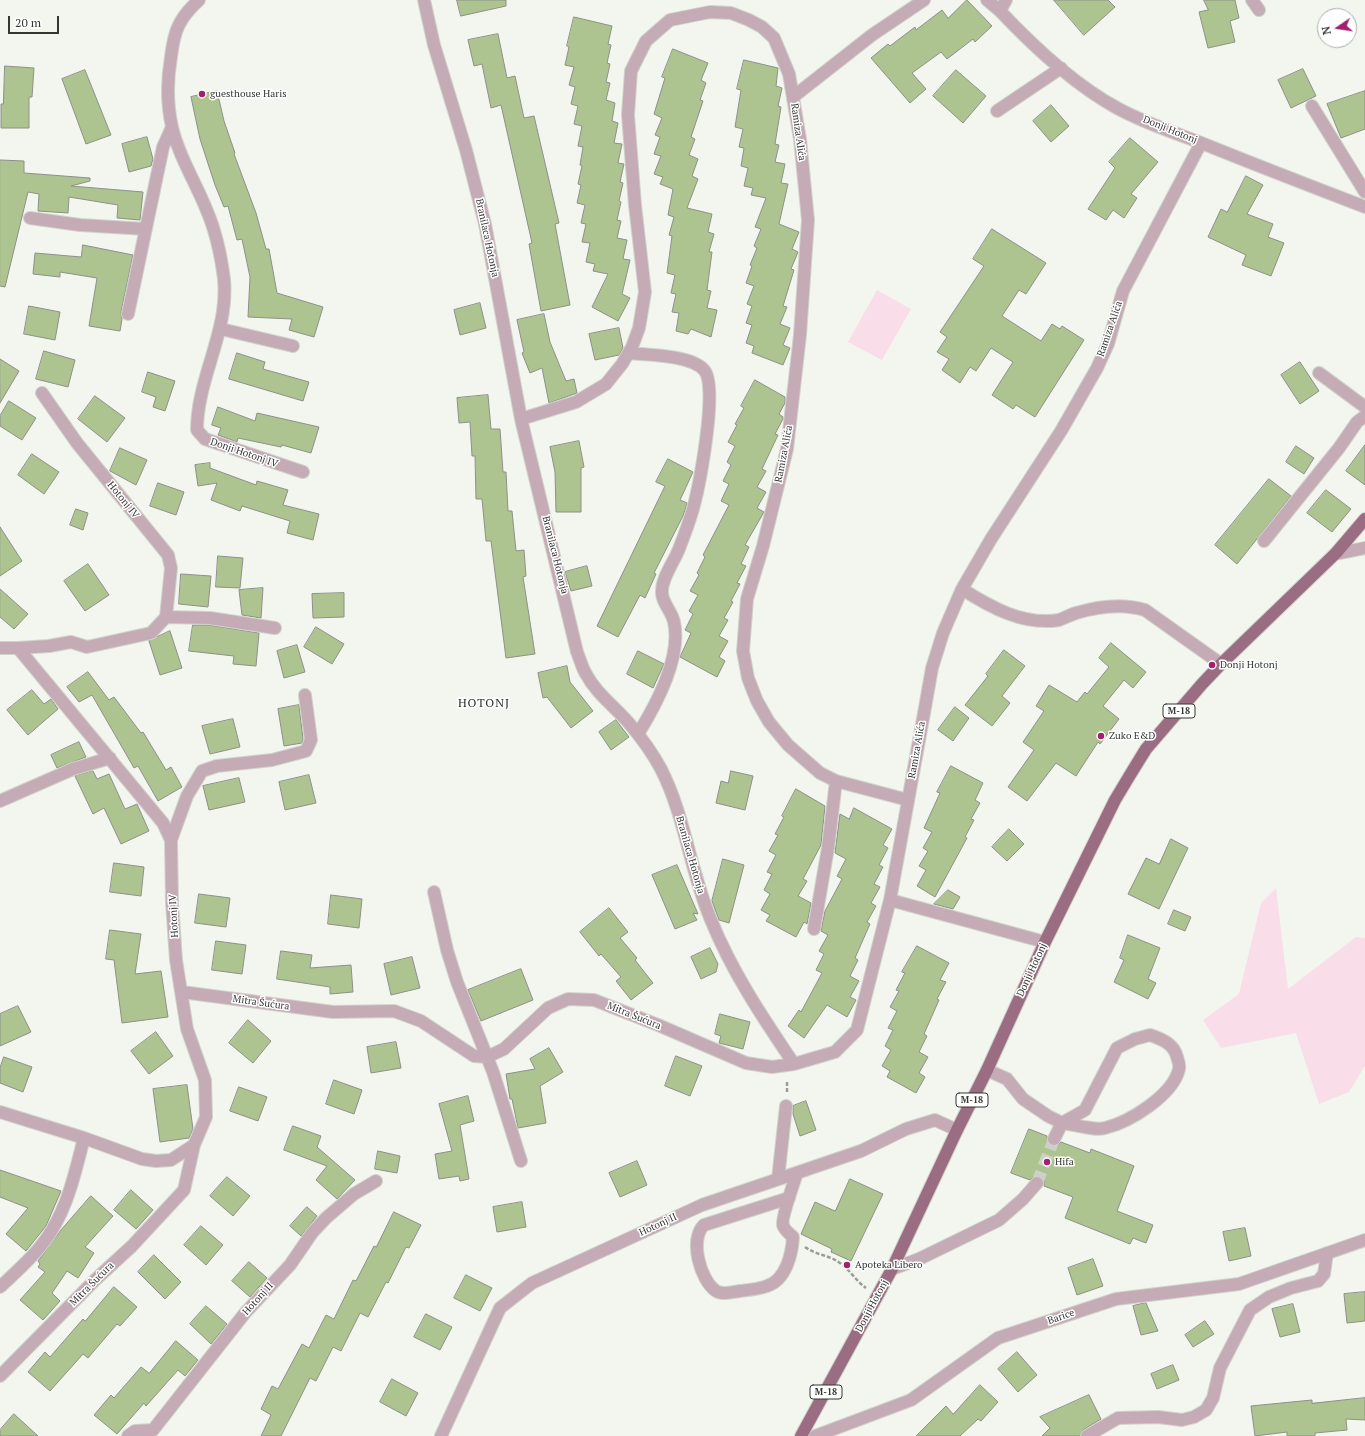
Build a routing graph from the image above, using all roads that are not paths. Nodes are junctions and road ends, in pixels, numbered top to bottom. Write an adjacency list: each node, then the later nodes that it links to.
1 (199, 0): 11 (street, Donji Hotonj IV)
2 (424, 0): 25 (street, Branilaca Hotonja)
3 (924, 0): 8 (street)
4 (987, 0): 6 (street, Donji Hotonj)
5 (1006, 0): 6 (street)
6 (1000, 11): 7 (street, Donji Hotonj)
7 (1062, 68): 10 (street); 12 (street, Donji Hotonj)
8 (793, 97): 20 (street, Ramiza Alića); 40 (street, Ramiza Alića)
9 (1312, 106): 13 (street)
10 (997, 111)
11 (172, 127): 16 (street); 18 (street, Donji Hotonj IV)
12 (1201, 143): 14 (street, Donji Hotonj); 31 (street, Ramiza Alića)
13 (1365, 192)
14 (1365, 207)
15 (30, 218): 16 (street)
16 (146, 229): 17 (street)
17 (128, 314)
18 (221, 328): 19 (street); 26 (street, Donji Hotonj IV)
19 (293, 346)
20 (628, 353): 25 (street, Ramiza Alića); 38 (street)
21 (1319, 373): 23 (street)
22 (42, 393): 32 (street, Hotonj IV)
23 (1365, 407)
24 (1365, 416): 28 (street)
25 (521, 419): 38 (street, Branilaca Hotonja)
26 (303, 472)
27 (1365, 519): 30 (main road, Donji Hotonj / M-18)
28 (1264, 541)
29 (1365, 548): 30 (street)
30 (1335, 554): 36 (main road, Donji Hotonj / M-18)
31 (962, 589): 36 (street); 41 (street, Ramiza Alića)
32 (166, 617): 33 (street); 35 (street)
33 (275, 628)
34 (0, 648): 35 (street)
35 (18, 648): 39 (street, Hotonj IV)
36 (1221, 664): 47 (main road, Donji Hotonj / M-18)
37 (305, 695): 43 (street, Hotonj IV)
38 (638, 734): 50 (street, Branilaca Hotonja)
39 (110, 758): 42 (street); 43 (street, Hotonj IV)
40 (836, 781): 41 (street, Ramiza Alića); 46 (street)
41 (908, 800): 45 (street, Ramiza Alića)
42 (0, 801)
43 (171, 840): 48 (street, Hotonj IV)
44 (434, 892): 49 (street)
45 (890, 900): 47 (street); 50 (street, Ramiza Alića)
46 (814, 929)
47 (1045, 942): 51 (main road, Donji Hotonj / M-18)
48 (182, 992): 49 (street, Mitra Šućura); 58 (street, Mitra Šućura)
49 (487, 1057): 50 (street, Mitra Šućura); 59 (street)
50 (790, 1064)
51 (987, 1070): 54 (street); 55 (main road, Donji Hotonj / M-18)
52 (786, 1106): 61 (street)
53 (0, 1112): 56 (street)
54 (1062, 1123): 54 (street); 57 (street)
55 (957, 1130): 60 (street, Hotonj II); 67 (main road, Donji Hotonj / M-18)
56 (84, 1138): 58 (street); 68 (street)
57 (1054, 1139)
58 (194, 1145): 69 (street, Mitra Šućura)
59 (521, 1160)
60 (797, 1173): 61 (street, Hotonj II); 64 (street)
61 (778, 1179): 72 (street, Hotonj II)
62 (376, 1181): 70 (street, Hotonj II)
63 (1037, 1183): 67 (street)
64 (789, 1198): 64 (street)
65 (1365, 1240): 66 (street, Barice)
66 (1327, 1253): 74 (street, Barice); 75 (street)
67 (892, 1269): 73 (main road, Donji Hotonj / M-18)
68 (0, 1287)
69 (0, 1376)
70 (154, 1433): 71 (street, Hotonj II)
71 (128, 1436)
72 (441, 1436)
73 (801, 1436)
74 (814, 1436)
75 (1087, 1436)

